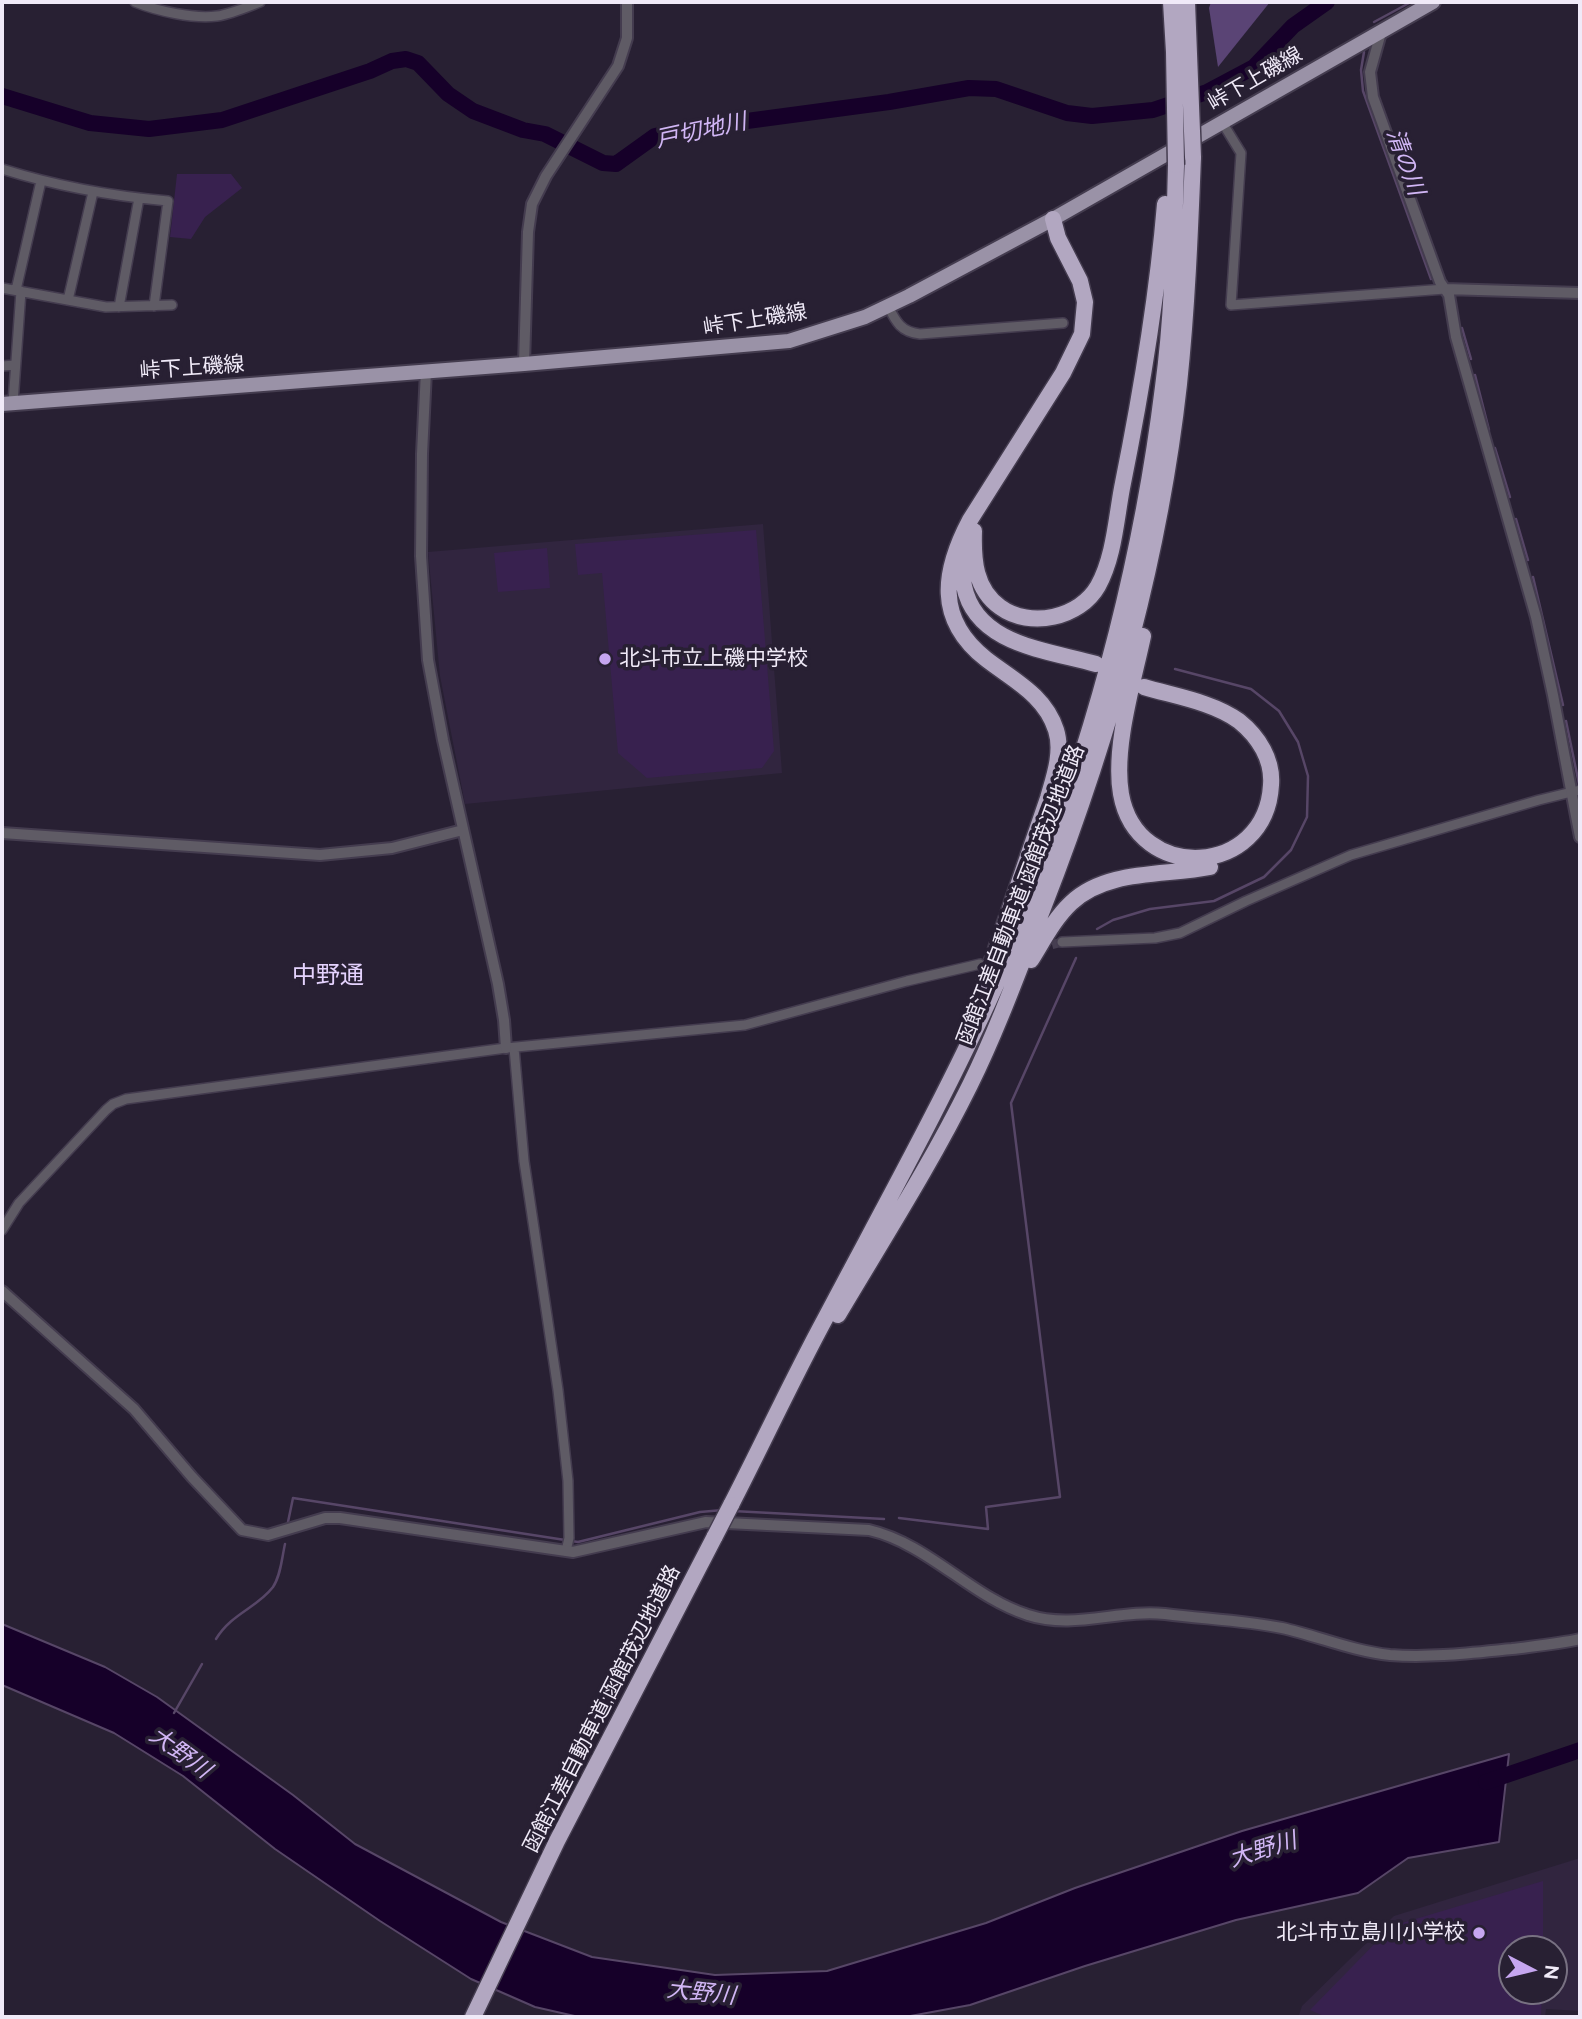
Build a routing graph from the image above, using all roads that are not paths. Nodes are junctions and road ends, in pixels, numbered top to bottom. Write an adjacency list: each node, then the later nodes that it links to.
1 (135, 2): 2 (street)
2 (260, 2)
3 (627, 2): 25 (street)
4 (1171, 2): 9 (highway, bridge)
5 (1187, 2): 30 (highway, 函館江差自動車道;函館茂辺地道路, bridge)
6 (1433, 2): 7 (main road, 峠下上磯線)
7 (1382, 29): 8 (main road, 峠下上磯線); 16 (street)
8 (1222, 122): 14 (main road, 峠下上磯線); 16 (street)
9 (1172, 167): 31 (highway); 41 (highway, 函館江差自動車道;函館茂辺地道路)
10 (2, 169): 11 (street)
11 (41, 181): 12 (street); 17 (street)
12 (93, 192): 13 (street); 19 (street)
13 (139, 198): 21 (street); 23 (street)
14 (1054, 219): 22 (main road, 峠下上磯線); 31 (highway); 32 (highway)
15 (2, 288): 17 (street)
16 (1445, 289): 18 (street); 33 (street)
17 (19, 291): 19 (street); 26 (street)
18 (1580, 293)
19 (68, 300): 23 (street)
20 (172, 305): 21 (street)
21 (155, 306): 23 (street)
22 (888, 306): 24 (street); 25 (main road, 峠下上磯線)
23 (119, 307)
24 (1063, 323)
25 (524, 364): 28 (main road, 峠下上磯線)
26 (15, 365): 27 (street); 29 (street)
27 (2, 366)
28 (426, 371): 29 (main road, 峠下上磯線); 34 (street)
29 (7, 403)
30 (1167, 468): 39 (highway, 函館江差自動車道;函館茂辺地道路); 39 (highway)
31 (974, 531): 32 (highway)
32 (950, 566): 41 (highway)
33 (1576, 791): 36 (street); 37 (street)
34 (463, 830): 35 (street); 40 (street)
35 (2, 833)
36 (1580, 837)
37 (1062, 942)
38 (980, 964): 40 (street)
39 (1011, 992): 44 (highway, 函館江差自動車道;函館茂辺地道路)
40 (510, 1048): 42 (street); 45 (street)
41 (929, 1125): 44 (highway, 函館江差自動車道;函館茂辺地道路)
42 (2, 1230)
43 (2, 1291): 45 (street)
44 (774, 1422): 47 (highway, 函館江差自動車道;函館茂辺地道路, bridge)
45 (568, 1544): 46 (street)
46 (1580, 1639)
47 (473, 2017)

